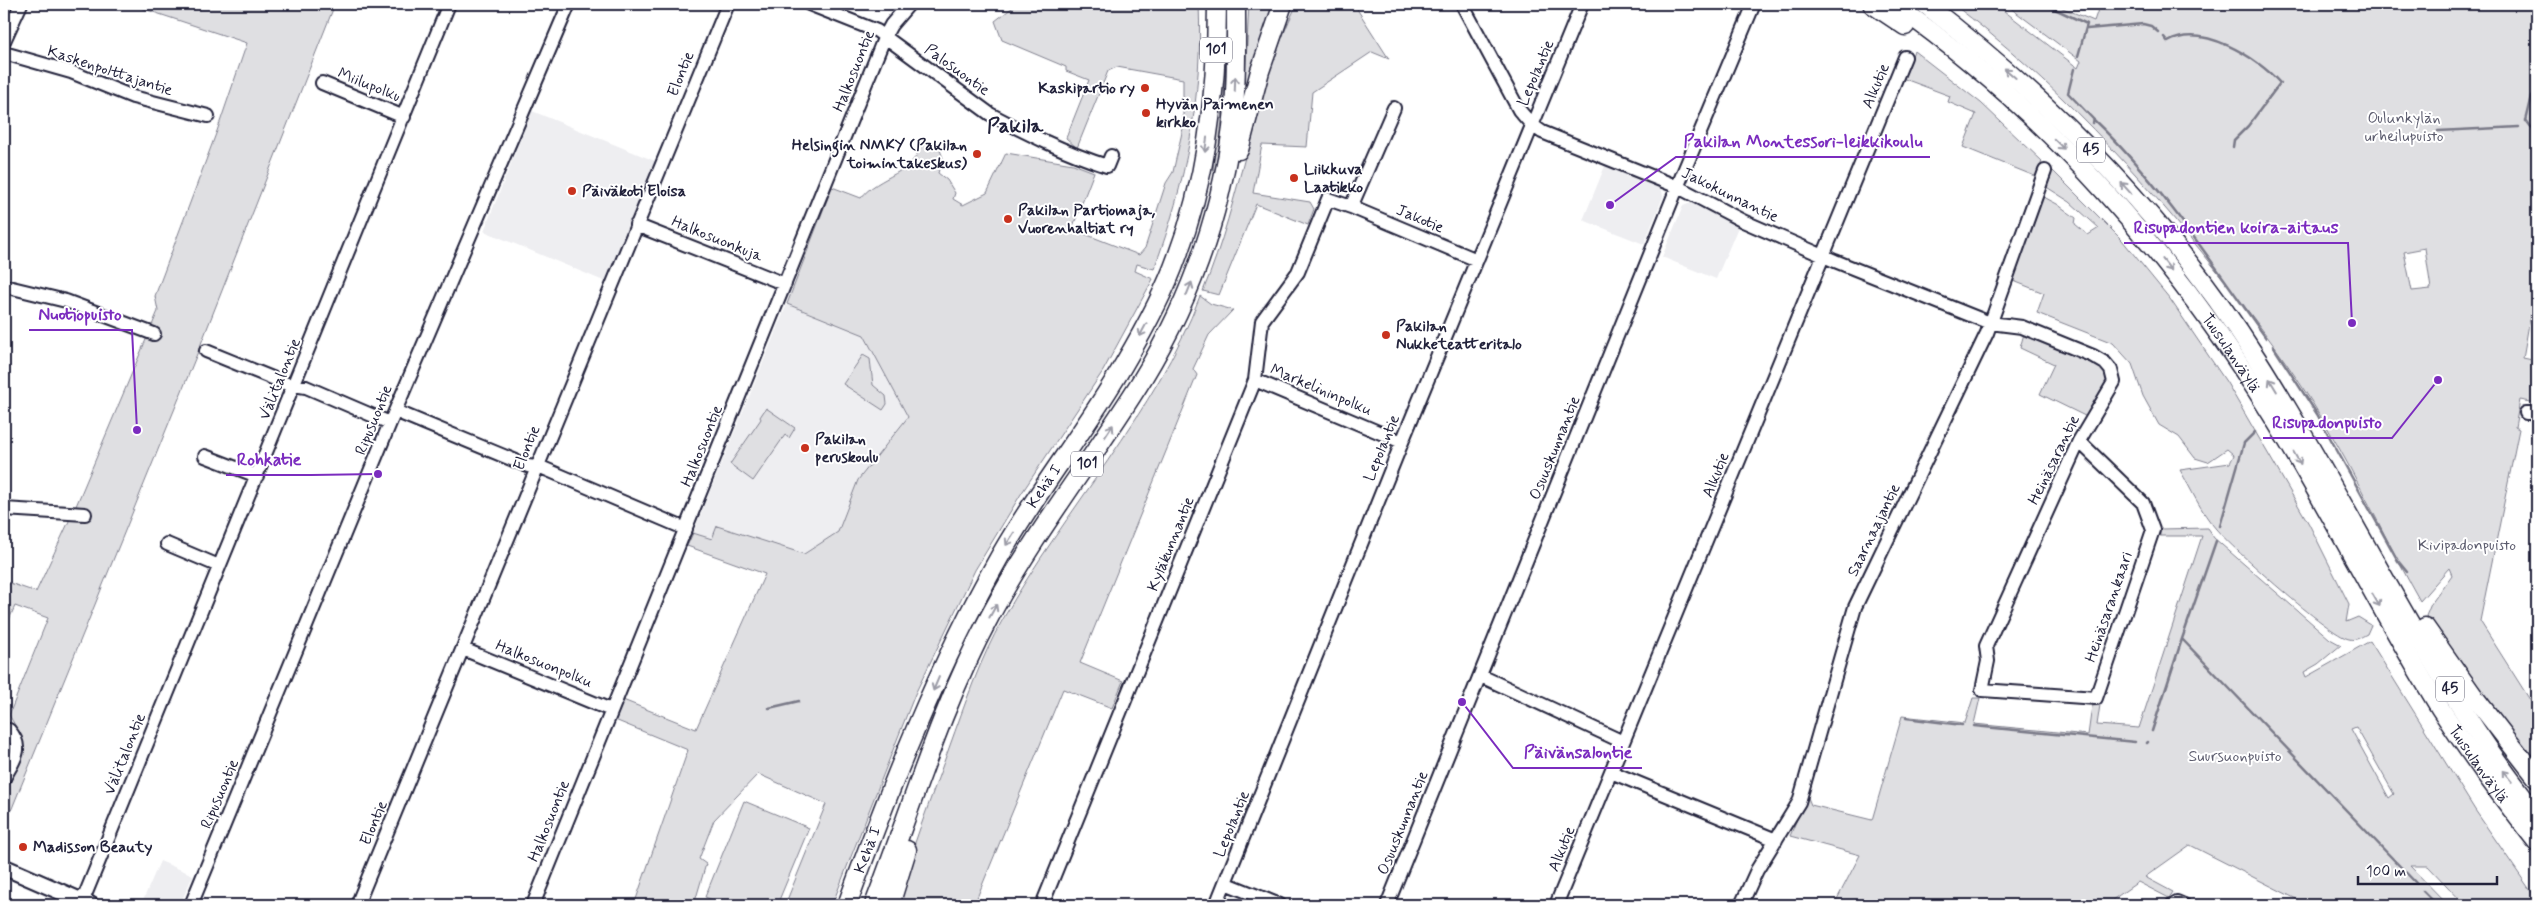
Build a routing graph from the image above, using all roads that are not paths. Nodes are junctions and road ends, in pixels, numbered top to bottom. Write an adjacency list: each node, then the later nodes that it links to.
1 (20, 4): 19 (street)
2 (450, 4): 28 (street, Välitalontie)
3 (568, 4): 46 (street, Ripusuontie)
4 (728, 4): 35 (street, Elontie)
5 (809, 4): 18 (street, Palosuontie)
6 (909, 4): 18 (street, Halkosuontie)
7 (1207, 4): 24 (highway)
8 (1217, 4): 24 (highway, Kehä I / 101)
9 (1236, 4): 38 (highway, Kehä I / 101, one-way to 9)
10 (1283, 4): 22 (highway)
11 (1290, 4): 22 (highway)
12 (1462, 4): 29 (street, Jakokunnantie)
13 (1582, 4): 29 (street, Lepolantie)
14 (1754, 4): 32 (street, Osuuskunnantie)
15 (1872, 4): 26 (highway)
16 (1894, 4): 26 (highway, Tuusulanväylä / 45)
17 (1925, 4): 55 (highway, Tuusulanväylä / 45, one-way to 17)
18 (885, 36): 30 (street, Palosuontie); 39 (street, Halkosuontie)
19 (4, 41)
20 (4, 53): 27 (street, Kaskenpolttajantie)
21 (1905, 56): 36 (street, Alkutie)
22 (1260, 71): 38 (highway)
23 (322, 83): 28 (street, Miilupolku)
24 (1212, 96): 76 (highway, Kehä I / 101, one-way to 76)
25 (1394, 108): 34 (street)
26 (2024, 110): 68 (highway, Tuusulanväylä / 45, one-way to 68)
27 (208, 116)
28 (404, 117): 45 (street, Välitalontie)
29 (1532, 125): 32 (street, Jakokunnantie); 37 (street, Lepolantie)
30 (1111, 156)
31 (2045, 171): 41 (street, Saarnaajantie)
32 (1678, 187): 36 (street, Jakokunnantie); 60 (street, Osuuskunnantie)
33 (1328, 199): 34 (street, Jakotie); 44 (street, Kyläkunnantie)
34 (1351, 207): 37 (street, Jakotie)
35 (636, 224): 39 (street, Halkosuonkuja); 51 (street, Elontie)
36 (1824, 256): 41 (street, Jakokunnantie); 65 (street, Alkutie)
37 (1477, 260): 49 (street, Lepolantie)
38 (1197, 268): 63 (highway, Kehä I / 101, one-way to 38)
39 (785, 284): 56 (street, Halkosuontie)
40 (4, 286): 42 (street)
41 (1990, 323): 48 (street, Heinäsarantie); 71 (street, Saarnaajantie)
42 (154, 334)
43 (206, 351): 45 (street)
44 (1255, 380): 49 (street, Markelininpolku); 83 (street, Kyläkunnantie)
45 (295, 385): 47 (street); 52 (street, Välitalontie)
46 (395, 411): 47 (street, Ripusuontie); 51 (street)
47 (390, 424): 78 (street, Ripusuontie)
48 (2079, 441): 61 (street, Heinäsarantie); 61 (street, Heinäsarankaari)
49 (1402, 442): 75 (street, Lepolantie)
50 (205, 456): 52 (street)
51 (536, 468): 56 (street); 59 (street, Elontie)
52 (257, 476): 58 (street, Välitalontie)
53 (4, 509): 54 (street)
54 (85, 514)
55 (2351, 517): 69 (highway); 70 (highway, Tuusulanväylä / 45, one-way to 55)
56 (686, 529): 62 (street, Halkosuontie)
57 (167, 544): 58 (street)
58 (220, 566): 77 (street, Välitalontie)
59 (464, 649): 62 (street, Halkosuonpolku); 79 (street, Elontie)
60 (1481, 676): 65 (street); 86 (street, Osuuskunnantie)
61 (1982, 690)
62 (611, 710): 80 (street, Halkosuontie)
63 (942, 724): 81 (highway, Kehä I / 101); 82 (highway)
64 (9, 730): 67 (street)
65 (1623, 742): 66 (street, Alkutie)
66 (1611, 772): 71 (street); 87 (street, Alkutie)
67 (4, 778)
68 (2488, 778): 72 (highway, Tuusulanväylä / 45); 73 (highway)
69 (2537, 778)
70 (2537, 814)
71 (1776, 840): 88 (street, Saarnaajantie)
72 (2537, 842)
73 (2537, 856)
74 (4, 867): 77 (main road)
75 (1225, 882): 84 (street, Lepolantie); 85 (street)
76 (848, 902)
77 (85, 904)
78 (191, 905)
79 (357, 905)
80 (533, 905)
81 (874, 905)
82 (890, 905)
83 (1042, 905)
84 (1216, 905)
85 (1280, 905)
86 (1387, 905)
87 (1556, 905)
88 (1741, 905)
89 (2172, 905): 90 (street)
90 (2184, 905)

